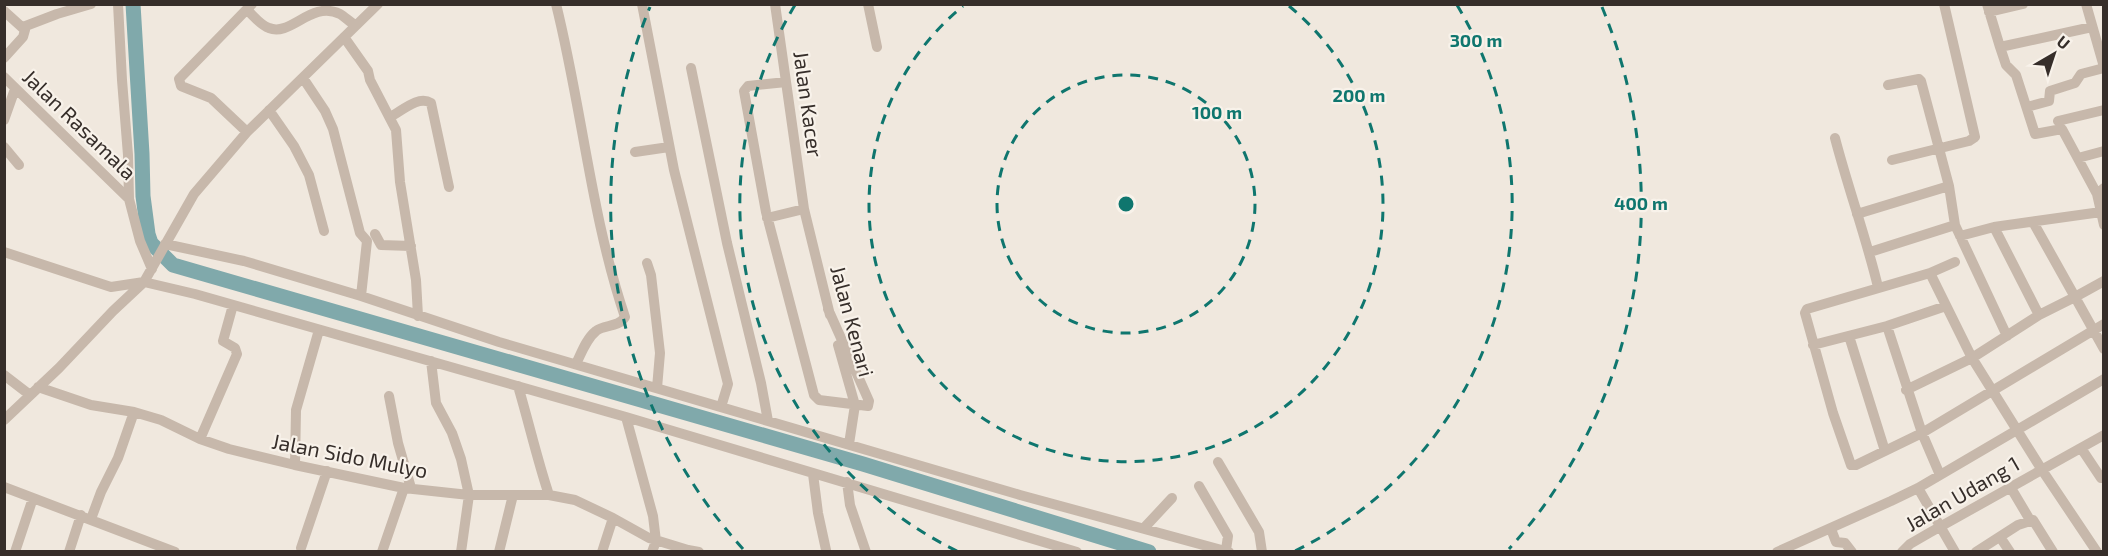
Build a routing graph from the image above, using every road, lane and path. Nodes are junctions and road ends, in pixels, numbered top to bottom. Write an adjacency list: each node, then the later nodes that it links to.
1 (91, 4): 15 (street)
2 (118, 4): 47 (street)
3 (378, 4): 14 (street)
4 (556, 4): 88 (street)
5 (642, 4): 37 (street)
6 (775, 4): 25 (street, Jalan Kacer)
7 (868, 4): 18 (street)
8 (1944, 4): 38 (street)
9 (2023, 4): 12 (street)
10 (2086, 4): 16 (street)
11 (250, 7): 14 (street); 34 (street)
12 (1988, 8): 19 (street)
13 (4, 10): 15 (street)
14 (355, 26): 17 (street)
15 (23, 27): 20 (street)
16 (2092, 27): 19 (street); 21 (street)
17 (344, 37): 24 (street); 31 (street)
18 (877, 47)
19 (2000, 47): 28 (street)
20 (4, 58)
21 (2103, 67): 28 (street)
22 (691, 68): 102 (street)
23 (4, 77): 27 (street, Jalan Rasamala)
24 (303, 78): 29 (street); 71 (street)
25 (786, 82): 48 (street, Jalan Kacer); 51 (street)
26 (1888, 85): 38 (street)
27 (15, 88): 32 (street); 47 (street, Jalan Rasamala)
28 (2027, 107): 33 (street)
29 (269, 110): 34 (street); 56 (street)
30 (2103, 110): 33 (street)
31 (390, 117): 45 (street); 59 (street)
32 (4, 120)
33 (2057, 121): 41 (street)
34 (247, 132): 60 (street)
35 (1835, 138): 50 (street)
36 (4, 147): 43 (street)
37 (669, 147): 40 (street); 98 (street)
38 (1938, 149): 42 (street); 44 (street)
39 (2103, 151): 41 (street)
40 (635, 152)
41 (2078, 158): 46 (street)
42 (1892, 160)
43 (19, 165)
44 (1949, 186): 50 (street); 53 (street)
45 (449, 187)
46 (2100, 191): 49 (street)
47 (129, 200): 65 (street)
48 (804, 209): 51 (street); 97 (street, Jalan Kenari)
49 (2101, 212): 52 (street); 54 (street)
50 (1857, 214): 62 (street)
51 (767, 218): 97 (street)
52 (2033, 222): 55 (street); 72 (street)
53 (1955, 225): 58 (street); 62 (street)
54 (2103, 225)
55 (1994, 227): 58 (street); 76 (street)
56 (324, 231)
57 (375, 234): 59 (street)
58 (1960, 236): 83 (street)
59 (411, 246): 77 (street)
60 (162, 250): 65 (street); 71 (street)
61 (4, 252): 69 (street)
62 (1870, 252): 70 (street)
63 (1955, 262): 66 (street)
64 (647, 263): 92 (street)
65 (152, 269): 68 (street)
66 (1930, 273): 70 (street); 74 (street)
67 (2103, 281): 72 (street)
68 (144, 282): 69 (street); 73 (street); 75 (street)
69 (111, 287): 75 (street)
70 (1878, 287): 84 (street)
71 (361, 296): 77 (street)
72 (2074, 297): 76 (street); 81 (street)
73 (233, 305): 80 (street); 106 (street)
74 (1946, 306): 79 (street); 86 (street)
75 (113, 311): 95 (street)
76 (2038, 315): 83 (street)
77 (418, 316): 88 (street)
78 (2103, 324): 81 (street)
79 (1887, 326): 82 (street); 93 (street)
80 (319, 330): 87 (street); 111 (street)
81 (2093, 330): 85 (street); 94 (street)
82 (1849, 336): 84 (street); 109 (street)
83 (2007, 336): 86 (street)
84 (1814, 345): 109 (street)
85 (2103, 349)
86 (1972, 358): 93 (street); 94 (street)
87 (431, 361): 91 (street); 123 (street)
88 (576, 364): 92 (street)
89 (4, 375): 95 (street, Jalan Sido Mulyo)
90 (2103, 379): 103 (street)
91 (518, 386): 100 (street); 125 (street)
92 (657, 388): 98 (street)
93 (1906, 390): 104 (street)
94 (1993, 390): 103 (street); 104 (street)
95 (34, 391): 99 (street, Jalan Sido Mulyo); 101 (street)
96 (389, 396): 120 (street)
97 (855, 405): 107 (street, Jalan Kenari)
98 (721, 407): 102 (street)
99 (134, 412): 106 (street, Jalan Sido Mulyo); 128 (street)
100 (626, 417): 114 (street); 135 (street)
101 (4, 420)
102 (768, 421): 107 (street)
103 (2017, 428): 112 (street); 115 (street)
104 (1922, 433): 109 (street); 115 (street)
105 (2103, 435): 108 (street, Jalan Udang 1)
106 (200, 439): 111 (street, Jalan Sido Mulyo)
107 (849, 444): 132 (street)
108 (2081, 448): 112 (street, Jalan Udang 1); 116 (street)
109 (1885, 451)
110 (1218, 462): 149 (street)
111 (295, 465): 113 (street, Jalan Sido Mulyo)
112 (2042, 470): 122 (street, Jalan Udang 1); 157 (street)
113 (327, 471): 120 (street, Jalan Sido Mulyo); 136 (street)
114 (813, 474): 117 (street); 137 (street)
115 (1940, 475): 121 (street)
116 (2102, 479)
117 (847, 482): 147 (street); 148 (street)
118 (1199, 486): 138 (street)
119 (4, 487): 126 (street)
120 (408, 488): 123 (street, Jalan Sido Mulyo); 142 (street)
121 (1918, 488): 131 (street); 133 (street)
122 (2011, 488): 130 (street); 131 (street, Jalan Udang 1)
123 (468, 495): 124 (street, Jalan Sido Mulyo); 143 (street)
124 (513, 495): 125 (street, Jalan Sido Mulyo); 144 (street)
125 (549, 495): 129 (street, Jalan Sido Mulyo)
126 (33, 498): 128 (street); 139 (street)
127 (1172, 498): 132 (street)
128 (86, 517): 140 (street); 141 (street)
129 (613, 518): 135 (street, Jalan Sido Mulyo); 145 (street)
130 (2030, 520): 134 (street); 156 (street)
131 (1941, 527): 152 (street, Jalan Udang 1); 153 (street)
132 (1144, 528): 138 (street)
133 (1831, 529): 150 (street); 151 (street)
134 (2000, 537): 154 (street); 155 (street)
135 (654, 546): 146 (street, Jalan Sido Mulyo)
136 (301, 548)
137 (826, 550)
138 (1228, 551)
139 (15, 552)
140 (69, 552)
141 (175, 552)
142 (382, 552)
143 (461, 552)
144 (499, 552)
145 (602, 552)
146 (699, 552)
147 (866, 552)
148 (1077, 552)
149 (1262, 552)
150 (1776, 552)
151 (1852, 552)
152 (1902, 552)
153 (1955, 552)
154 (1976, 552)
155 (2010, 552)
156 (2053, 552)
157 (2097, 552)

